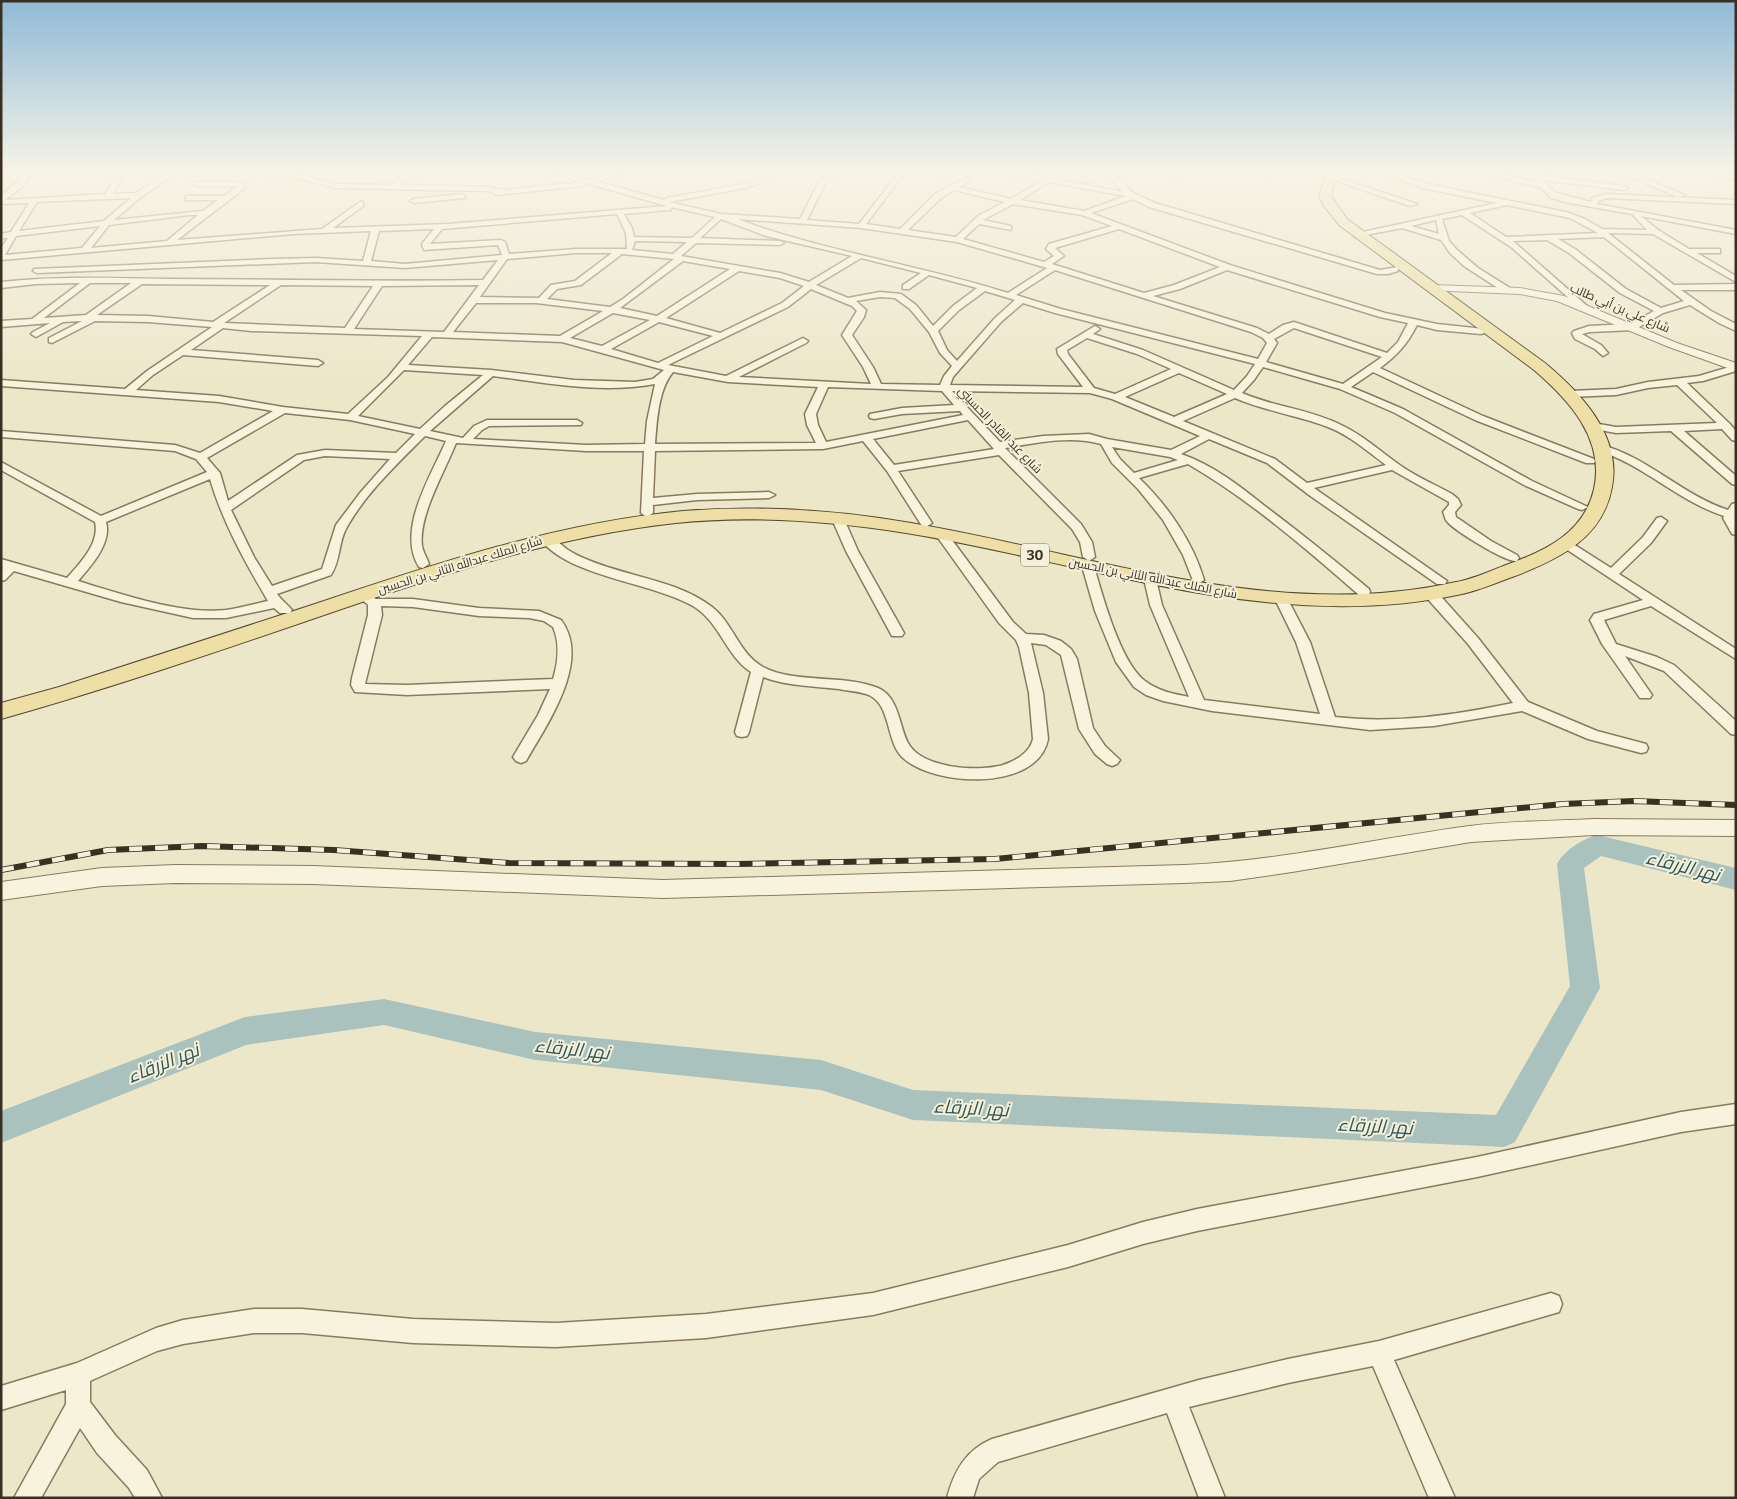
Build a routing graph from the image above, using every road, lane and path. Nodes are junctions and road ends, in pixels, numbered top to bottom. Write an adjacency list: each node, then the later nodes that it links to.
1 (10, 241): 27 (street)
2 (93, 241): 22 (street)
3 (183, 241): 21 (street)
4 (372, 241): 31 (street)
5 (428, 241): 28 (street)
6 (631, 241): 25 (street)
7 (693, 241): 30 (street)
8 (716, 241): 9 (street)
9 (795, 241): 29 (street)
10 (962, 241): 32 (street)
11 (1069, 241): 32 (street)
12 (1159, 241): 33 (street)
13 (1274, 241): 35 (street)
14 (1357, 241): 35 (main road, شارع الملك عبدالله الثاني بن الحسين / 30)
15 (1366, 241): 52 (main road, شارع الملك عبدالله الثاني بن الحسين / 30)
16 (1446, 241): 54 (street)
17 (1509, 241): 62 (street)
18 (1555, 241): 64 (street)
19 (1613, 241): 53 (street)
20 (1670, 241): 23 (street)
21 (170, 242): 22 (street)
22 (86, 250): 26 (street)
23 (1686, 251): 24 (street); 38 (street)
24 (1716, 251)
25 (625, 252): 28 (street); 30 (street); 60 (street)
26 (50, 253): 27 (street); 36 (street)
27 (1, 256)
28 (506, 256): 31 (street); 44 (street)
29 (859, 256): 37 (street); 48 (street)
30 (678, 257): 34 (street); 63 (street)
31 (366, 264): 36 (street)
32 (1050, 265): 55 (street); 56 (street)
33 (1227, 267): 55 (street); 69 (street)
34 (738, 268): 48 (street); 66 (street)
35 (1395, 269): 82 (main road, شارع الملك عبدالله الثاني بن الحسين / 30)
36 (37, 271): 43 (street)
37 (928, 272): 49 (street); 51 (street)
38 (1726, 274): 39 (street); 41 (street)
39 (1736, 274)
40 (89, 280): 42 (street); 43 (street); 68 (street)
41 (1736, 280)
42 (140, 281): 45 (street); 65 (street)
43 (24, 282): 47 (street)
44 (485, 282): 46 (street); 57 (street)
45 (278, 284): 46 (street); 72 (street)
46 (378, 284): 75 (street)
47 (1, 285)
48 (810, 285): 58 (street); 81 (street)
49 (984, 287): 56 (street); 76 (street)
50 (1736, 287): 53 (street)
51 (906, 288)
52 (1431, 288): 54 (street, شارع علي بن أبي طالب); 82 (main road, شارع الملك عبدالله الثاني بن الحسين / 30)
53 (1673, 288): 61 (street)
54 (1508, 290): 62 (street, شارع علي بن أبي طالب)
55 (1144, 295): 83 (street)
56 (1009, 296): 59 (street)
57 (474, 300): 60 (street); 79 (street)
58 (849, 300): 76 (street); 106 (street)
59 (1021, 300): 70 (street); 94 (street, شارع عبد القادر الحسيني)
60 (541, 301): 63 (street)
61 (1690, 302): 64 (street); 74 (street)
62 (1583, 306): 73 (street, شارع علي بن أبي طالب)
63 (610, 310): 66 (street); 84 (street)
64 (1660, 311): 73 (street)
65 (91, 318): 67 (street); 72 (street); 85 (street)
66 (658, 318): 81 (street); 87 (street)
67 (65, 319): 68 (street); 78 (street)
68 (35, 321): 71 (street)
69 (1413, 322): 82 (street); 90 (street)
70 (1103, 323): 80 (street); 92 (street)
71 (1, 324)
72 (218, 326): 75 (street); 88 (street)
73 (1629, 327): 89 (street); 97 (street, شارع علي بن أبي طالب)
74 (1736, 328)
75 (348, 331): 77 (street)
76 (933, 331): 94 (street)
77 (430, 333): 79 (street); 95 (street)
78 (36, 334)
79 (447, 334): 84 (street)
80 (1087, 335): 99 (street); 109 (street)
81 (720, 336): 93 (street)
82 (1492, 337): 112 (main road, شارع الملك عبدالله الثاني بن الحسين / 30); 136 (main road, شارع الملك عبدالله الثاني بن الحسين / 30)
83 (1269, 338): 90 (street); 92 (street)
84 (562, 339): 87 (street)
85 (52, 340)
86 (804, 341): 102 (street)
87 (604, 349): 93 (street)
88 (182, 352): 91 (street); 110 (street)
89 (1603, 353)
90 (1390, 357): 96 (street)
91 (318, 363)
92 (1261, 363): 108 (street); 111 (street)
93 (659, 366): 98 (street)
94 (957, 366): 107 (street, شارع عبد القادر الحسيني)
95 (402, 367): 100 (street); 117 (street)
96 (1372, 368): 108 (street); 136 (street)
97 (1736, 368): 103 (street)
98 (670, 369): 101 (street); 102 (street)
99 (1180, 369): 111 (street); 113 (street)
100 (491, 372): 101 (street); 124 (street)
101 (661, 379): 133 (street)
102 (728, 379): 105 (street)
103 (1680, 382): 112 (street); 123 (street)
104 (1, 383): 110 (street)
105 (823, 385): 106 (street); 132 (street)
106 (877, 387): 107 (street)
107 (945, 387): 109 (street); 114 (street, شارع عبد القادر الحسيني)
108 (1344, 387): 148 (street)
109 (1090, 390): 113 (street)
110 (127, 394): 115 (street)
111 (1235, 394): 119 (street); 141 (street)
112 (1570, 394): 121 (main road, شارع الملك عبدالله الثاني بن الحسين / 30)
113 (1116, 398): 119 (street)
114 (961, 408): 116 (street); 118 (street, شارع عبد القادر الحسيني)
115 (283, 410): 117 (street); 138 (street)
116 (874, 416)
117 (350, 417): 124 (street)
118 (970, 417): 127 (street); 134 (street, شارع عبد القادر الحسيني)
119 (1174, 421): 126 (street)
120 (577, 423): 130 (street)
121 (1593, 426): 122 (street); 136 (main road, شارع الملك عبدالله الثاني بن الحسين / 30)
122 (1674, 428): 123 (street); 145 (street)
123 (1730, 428): 128 (street)
124 (424, 432): 129 (street); 137 (street)
125 (1, 434): 138 (street)
126 (1208, 436): 135 (street); 146 (street)
127 (866, 438): 132 (street); 142 (street)
128 (1736, 438)
129 (452, 440): 130 (street); 162 (street)
130 (465, 442): 133 (street)
131 (1105, 442): 134 (street); 135 (street); 144 (street)
132 (823, 446): 133 (street)
133 (650, 448): 149 (street)
134 (1000, 449): 142 (street); 161 (street, شارع عبد القادر الحسيني)
135 (1172, 454): 139 (street)
136 (1596, 454): 148 (main road, شارع الملك عبدالله الثاني بن الحسين / 30); 151 (street); 158 (main road, شارع الملك عبدالله الثاني بن الحسين / 30)
137 (400, 456): 150 (street); 173 (street)
138 (200, 457): 143 (street)
139 (1189, 460): 144 (street); 170 (street)
140 (1, 465): 153 (street)
141 (1394, 466): 146 (street); 160 (street)
142 (890, 469): 155 (street)
143 (214, 473): 150 (street); 153 (street)
144 (1132, 477): 167 (street)
145 (1736, 482)
146 (1305, 487): 169 (street)
147 (769, 496): 149 (street)
148 (1582, 507): 158 (main road, شارع الملك عبدالله الثاني بن الحسين / 30)
149 (647, 508): 155 (main road, شارع الملك عبدالله الثاني بن الحسين / 30); 162 (main road, شارع الملك عبدالله الثاني بن الحسين / 30)
150 (225, 509): 173 (street)
151 (1732, 510): 156 (street)
152 (838, 518): 157 (main road, شارع الملك عبدالله الثاني بن الحسين / 30); 159 (main road, شارع الملك عبدالله الثاني بن الحسين / 30); 175 (street)
153 (100, 520): 168 (street)
154 (1661, 521): 164 (street)
155 (926, 524): 161 (main road, شارع الملك عبدالله الثاني بن الحسين / 30)
156 (1734, 529)
157 (942, 534): 161 (main road, شارع الملك عبدالله الثاني بن الحسين / 30); 176 (street)
158 (1568, 537): 160 (main road, شارع الملك عبدالله الثاني بن الحسين / 30); 164 (street); 169 (main road, شارع الملك عبدالله الثاني بن الحسين / 30)
159 (546, 539): 171 (main road, شارع الملك عبدالله الثاني بن الحسين / 30); 181 (street)
160 (1513, 558): 169 (main road, شارع الملك عبدالله الثاني بن الحسين / 30)
161 (1089, 562): 166 (main road, شارع الملك عبدالله الثاني بن الحسين / 30); 167 (main road, شارع الملك عبدالله الثاني بن الحسين / 30); 185 (street, شارع عبد القادر الحسيني)
162 (423, 564): 173 (main road, شارع الملك عبدالله الثاني بن الحسين / 30)
163 (7, 565): 165 (street); 168 (street)
164 (1612, 574): 174 (street)
165 (1, 577)
166 (1150, 579): 172 (main road, شارع الملك عبدالله الثاني بن الحسين / 30); 185 (street)
167 (1198, 580): 170 (main road, شارع الملك عبدالله الثاني بن الحسين / 30)
168 (71, 582): 173 (street)
169 (1436, 587): 170 (main road, شارع الملك عبدالله الثاني بن الحسين / 30); 172 (main road, شارع الملك عبدالله الثاني بن الحسين / 30); 186 (street)
170 (1364, 592)
171 (368, 598): 182 (street); 182 (street); 187 (main road, شارع الملك عبدالله الثاني بن الحسين / 30)
172 (1281, 599): 188 (street)
173 (276, 601): 184 (main road, شارع الملك عبدالله الثاني بن الحسين / 30)
174 (1654, 601): 177 (street); 179 (street)
175 (897, 633)
176 (1023, 638): 181 (street); 193 (street)
177 (1714, 641): 178 (street); 180 (street)
178 (1736, 642)
179 (1611, 647): 183 (street); 189 (street)
180 (1736, 655)
181 (758, 671): 190 (street)
182 (560, 684): 192 (street)
183 (1645, 695)
184 (1, 701)
185 (1199, 704): 188 (street, شارع عبد القادر الحسيني)
186 (1523, 706): 188 (street, شارع عبد القادر الحسيني); 191 (street)
187 (1, 711)
188 (1329, 720)
189 (1736, 730)
190 (742, 732)
191 (1641, 748)
192 (521, 757)
193 (1112, 760)
194 (1736, 828): 195 (street)
195 (1, 890)
196 (1736, 1114): 199 (street)
197 (1551, 1304): 198 (street)
198 (1379, 1353): 201 (street); 207 (street)
199 (78, 1374): 200 (street); 202 (street)
200 (1, 1398)
201 (1174, 1400): 205 (street); 206 (street)
202 (78, 1406): 203 (street); 204 (street)
203 (27, 1498)
204 (149, 1498)
205 (960, 1498)
206 (1212, 1498)
207 (1442, 1498)

